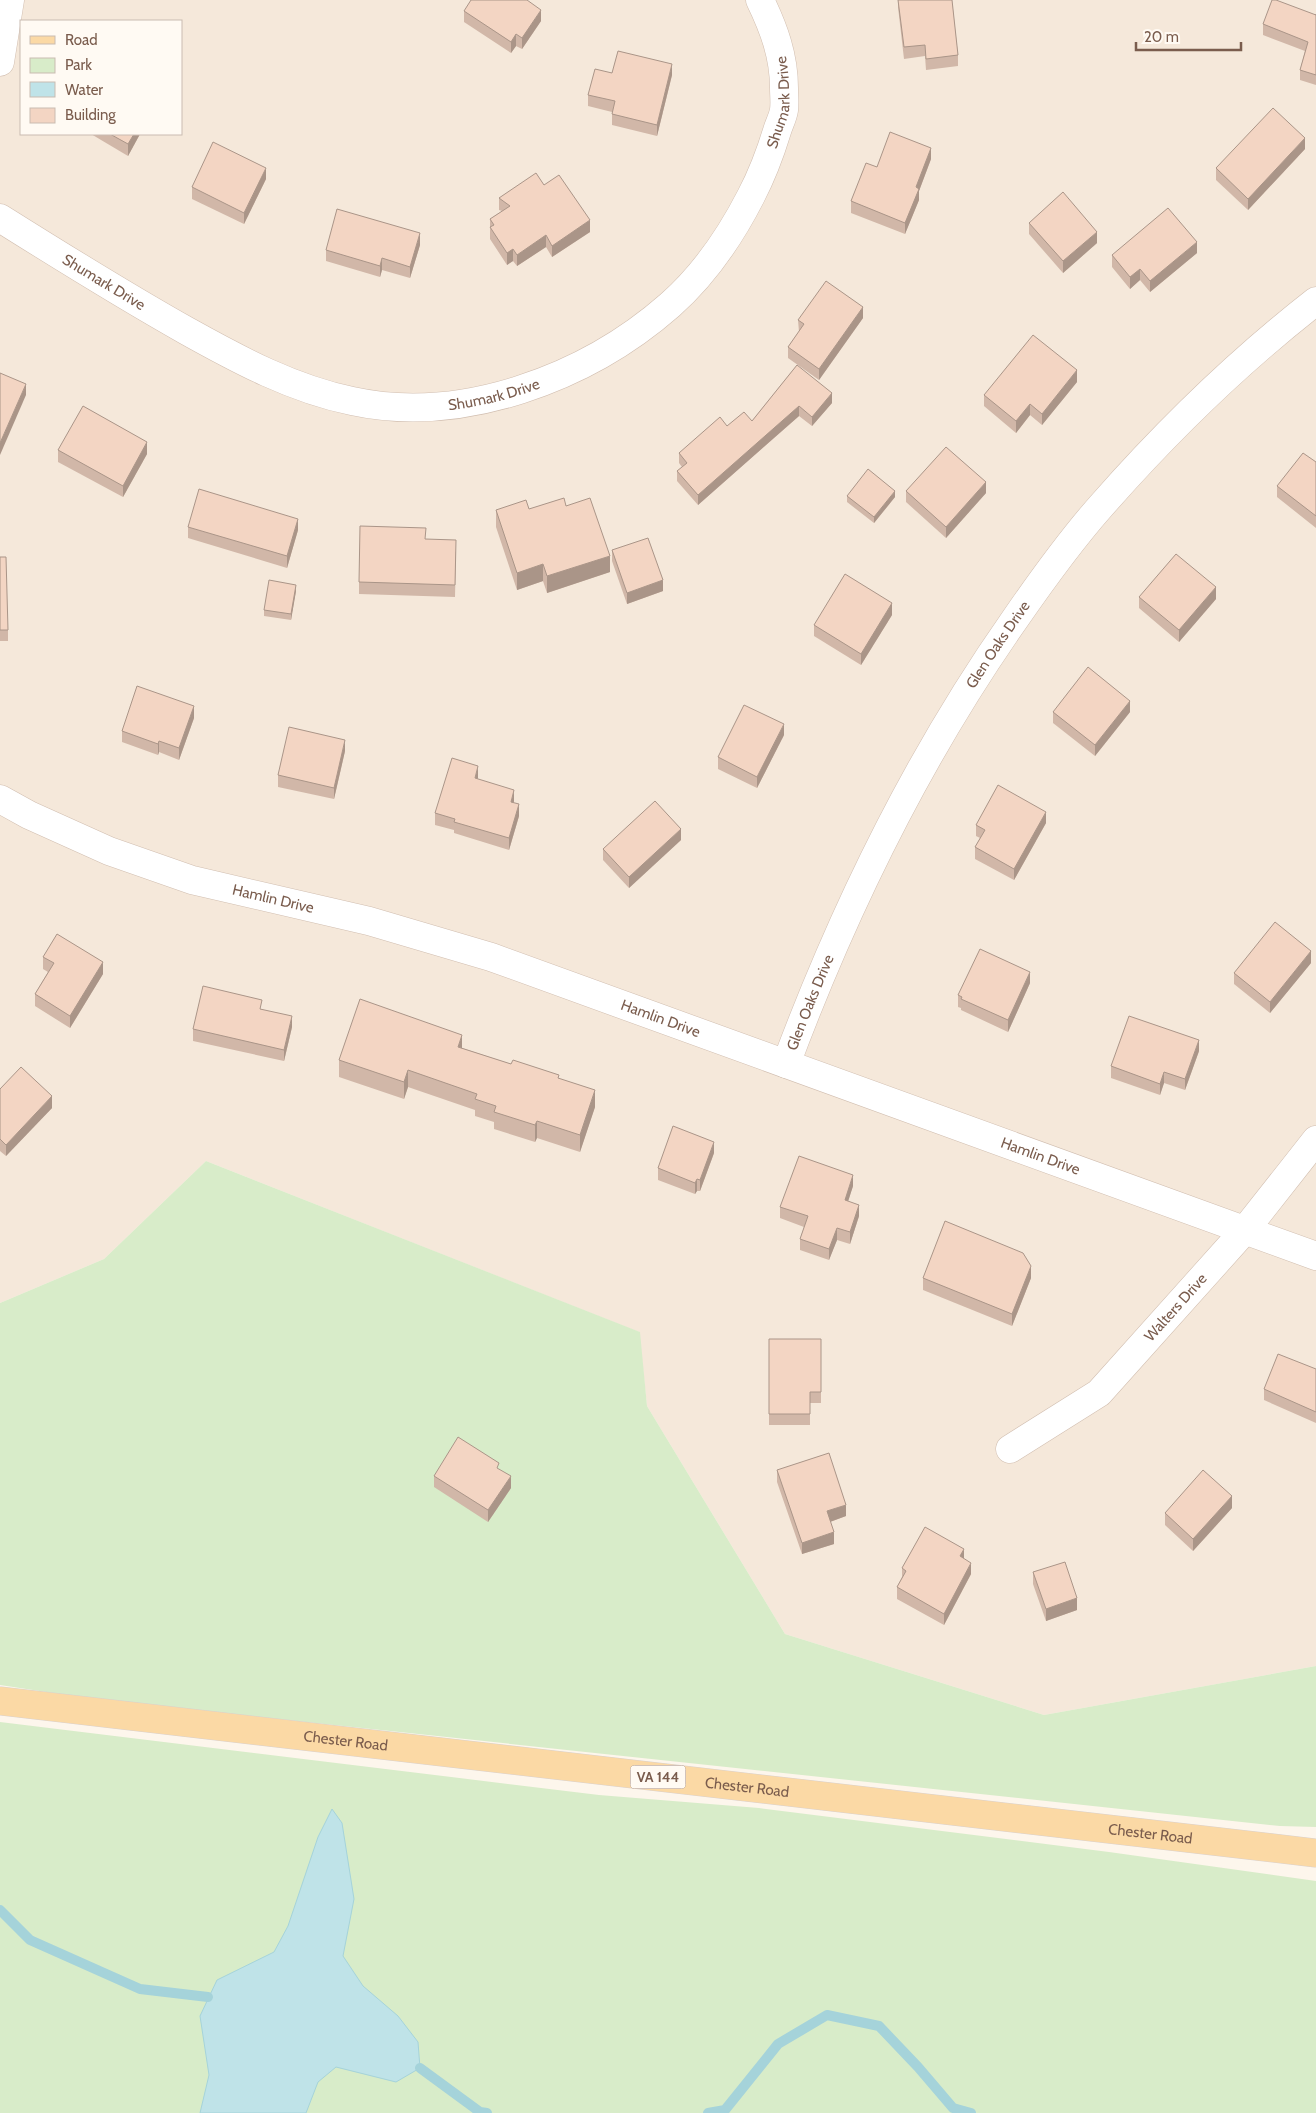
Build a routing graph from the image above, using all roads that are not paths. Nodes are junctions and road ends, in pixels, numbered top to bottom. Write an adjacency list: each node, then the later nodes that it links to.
1 (10, 0): 3 (street)
2 (760, 0): 4 (street, Shumark Drive)
3 (0, 62)
4 (0, 218)
5 (1316, 300): 7 (street, Glen Oaks Drive)
6 (0, 799): 7 (street, Hamlin Drive)
7 (786, 1064): 9 (street, Hamlin Drive)
8 (1316, 1140): 9 (street, Walters Drive)
9 (1245, 1230): 10 (street, Hamlin Drive); 11 (street, Walters Drive)
10 (1316, 1256)
11 (1010, 1449)
12 (0, 1701): 13 (main road, Chester Road / VA 144)
13 (1316, 1853)

